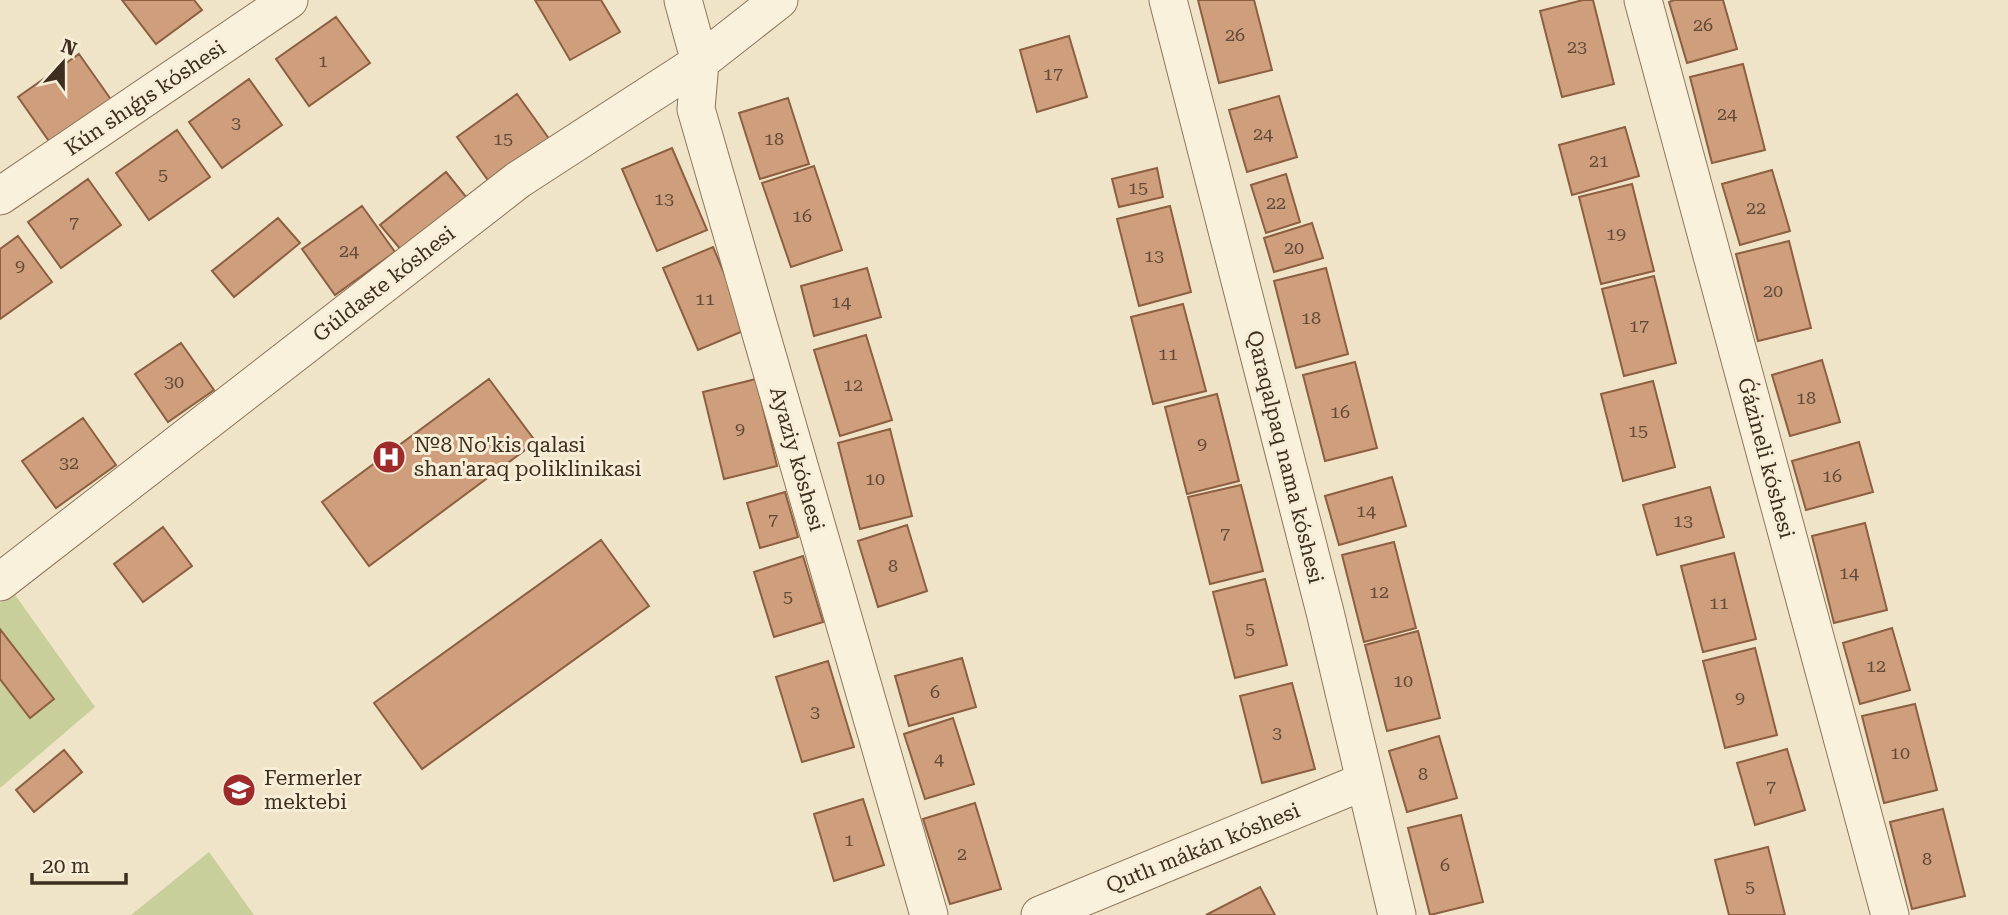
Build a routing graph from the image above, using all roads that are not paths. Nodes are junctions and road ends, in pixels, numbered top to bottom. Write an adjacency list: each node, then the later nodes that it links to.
1 (289, 0): 7 (street, Kún shıǵıs kóshesi)
2 (683, 0): 6 (street, Ayaziy kóshesi)
3 (779, 0): 6 (street, Gúldaste kóshesi)
4 (1168, 0): 9 (street, Qaraqalpaq nama kóshesi)
5 (1643, 0): 13 (street, Ǵázineli kóshesi)
6 (699, 62): 8 (street, Gúldaste kóshesi); 10 (street, Ayaziy kóshesi)
7 (0, 196)
8 (0, 583)
9 (1365, 782): 11 (street, Qutlı mákán kóshesi); 12 (street, Qaraqalpaq nama kóshesi)
10 (929, 915)
11 (1040, 915)
12 (1397, 915)
13 (1890, 915)

